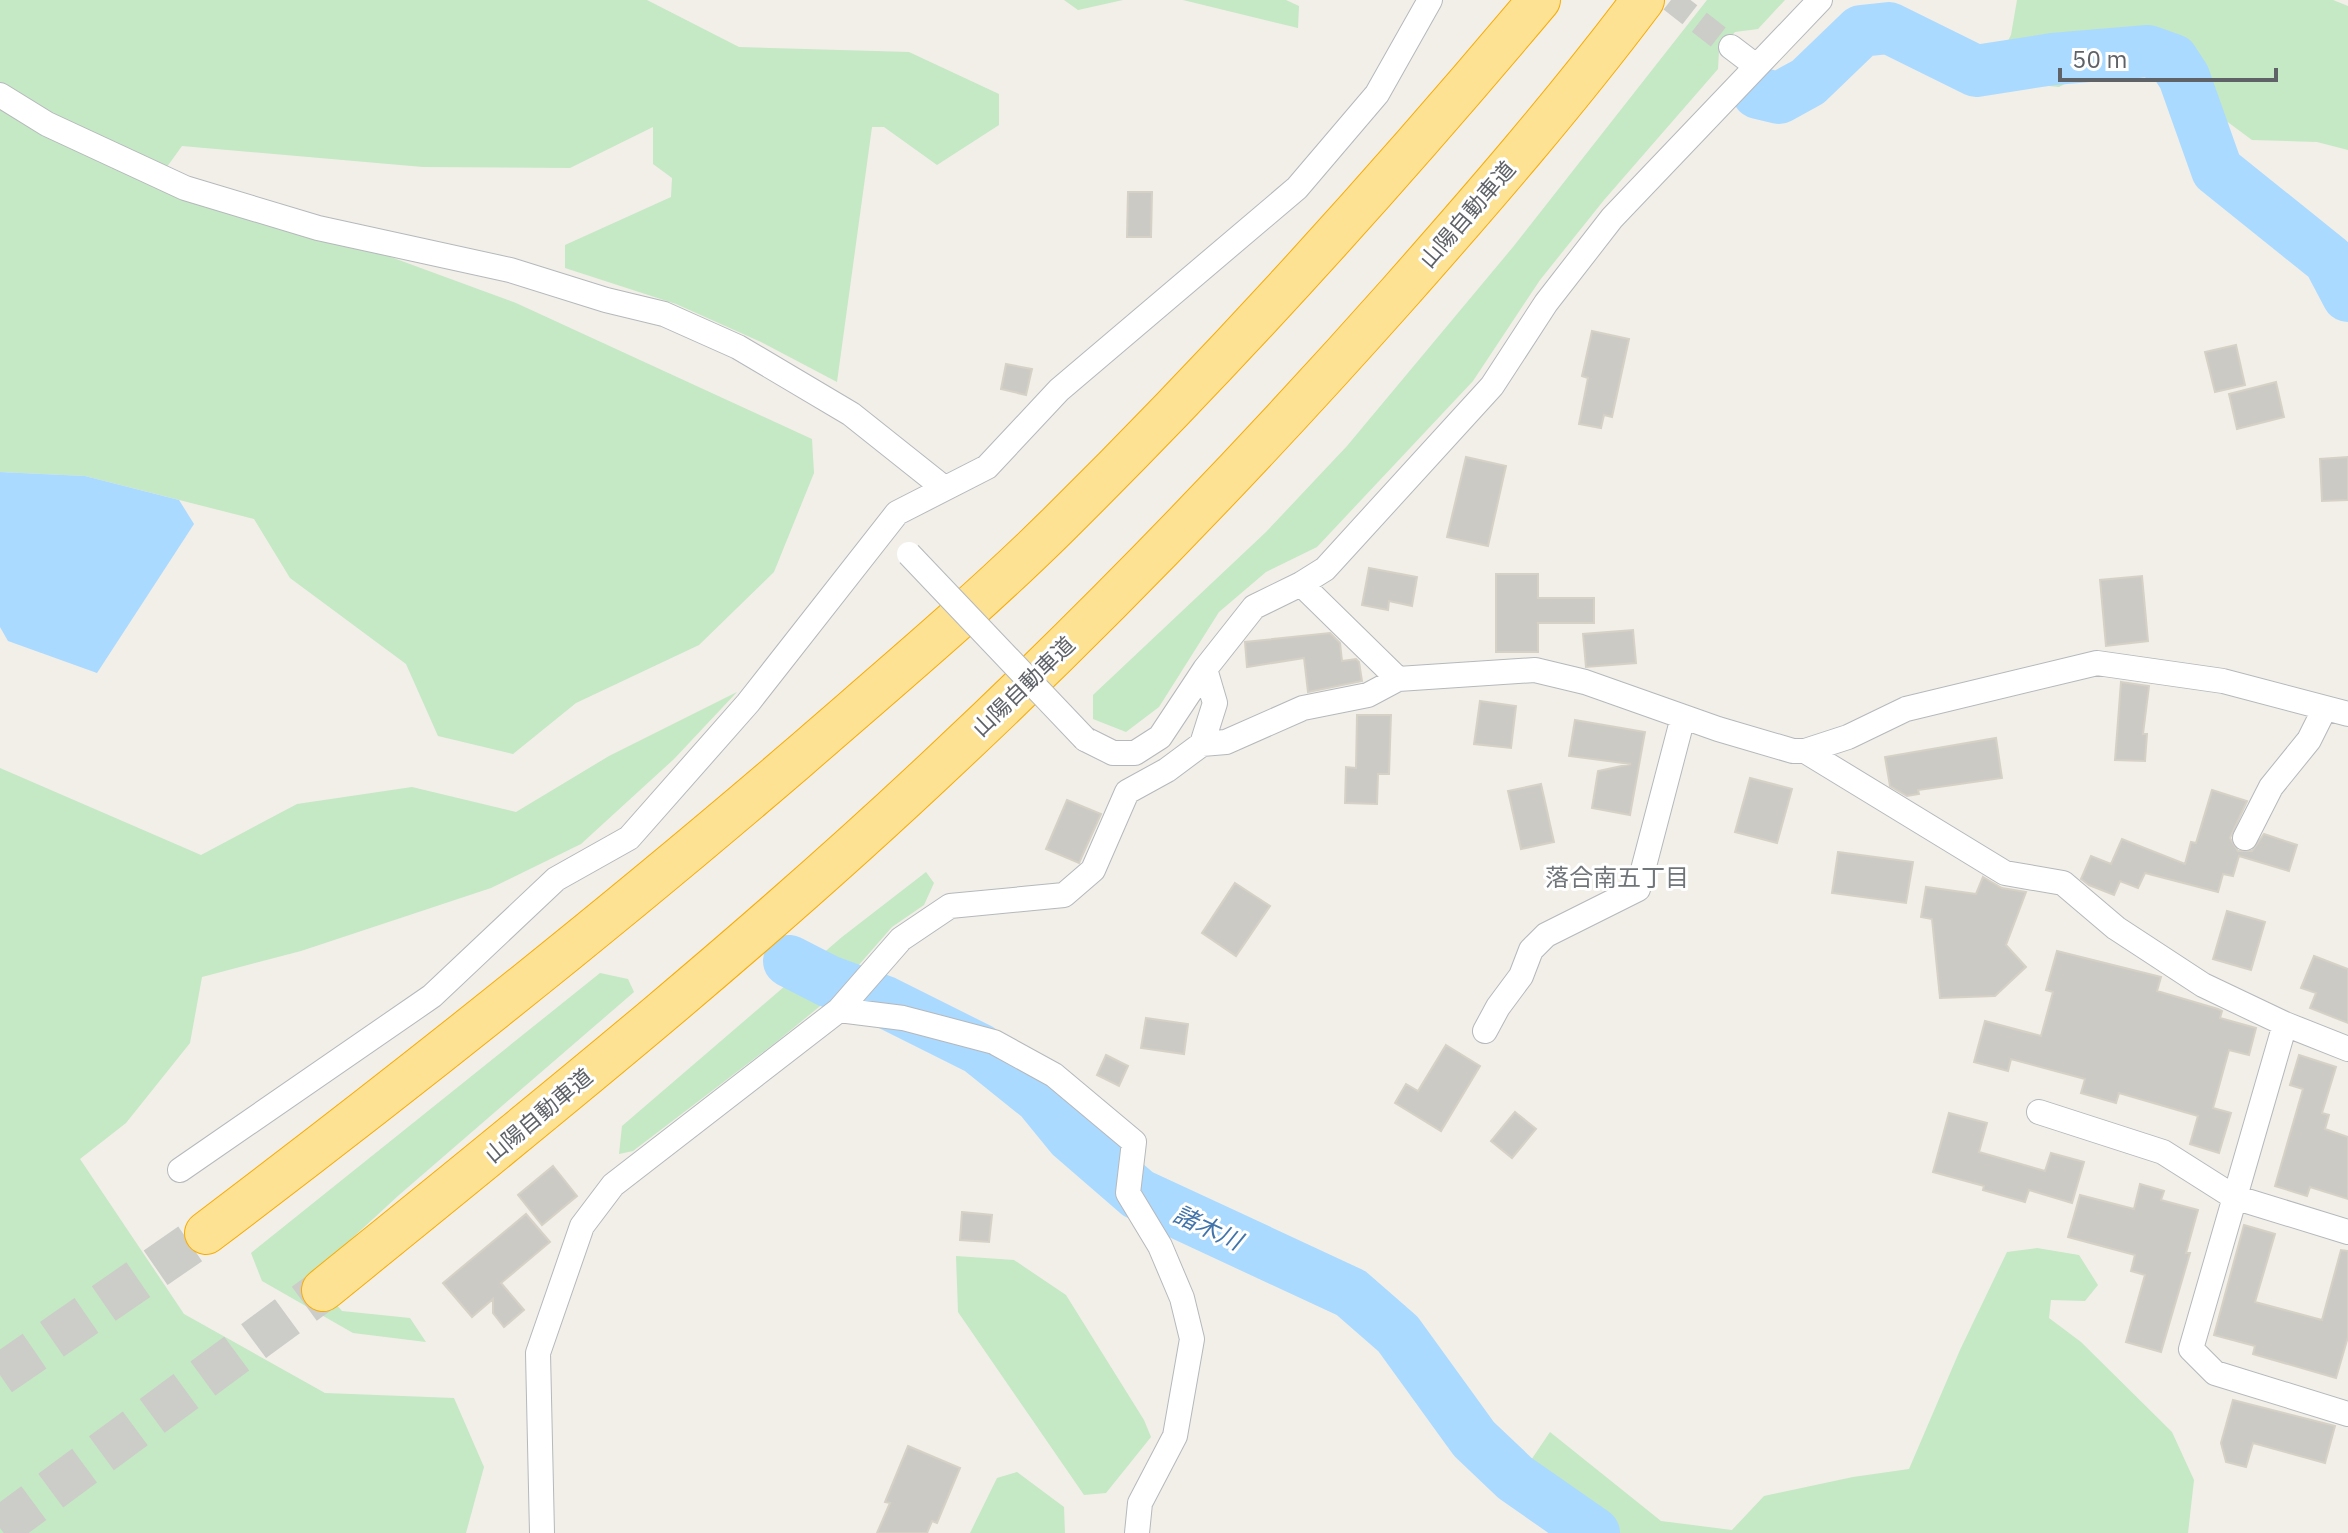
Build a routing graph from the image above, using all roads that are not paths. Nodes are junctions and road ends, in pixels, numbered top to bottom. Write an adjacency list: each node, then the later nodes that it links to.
1 (1430, 0): 8 (street)
2 (1539, 0): 26 (highway)
3 (1643, 0): 27 (highway, 山陽自動車道)
4 (1820, 0): 6 (street)
5 (1731, 47): 6 (street)
6 (1756, 66): 10 (street)
7 (0, 95): 8 (street)
8 (944, 488): 9 (street)
9 (897, 513): 11 (street, bridge); 23 (street)
10 (1301, 584): 11 (street); 12 (street)
11 (1205, 669): 15 (street)
12 (1398, 679): 14 (street); 15 (street)
13 (2337, 711): 16 (street); 17 (street)
14 (1683, 717): 16 (street); 20 (street)
15 (1202, 744): 18 (street)
16 (1805, 751): 19 (street)
17 (2245, 838)
18 (839, 1010): 29 (street); 30 (street)
19 (2285, 1024): 21 (street); 24 (street)
20 (1485, 1031)
21 (2348, 1049)
22 (2039, 1112): 24 (street)
23 (180, 1170)
24 (2234, 1197): 25 (street); 28 (street)
25 (2348, 1232)
26 (206, 1233)
27 (323, 1290)
28 (2348, 1414)
29 (542, 1533)
30 (1137, 1533)

